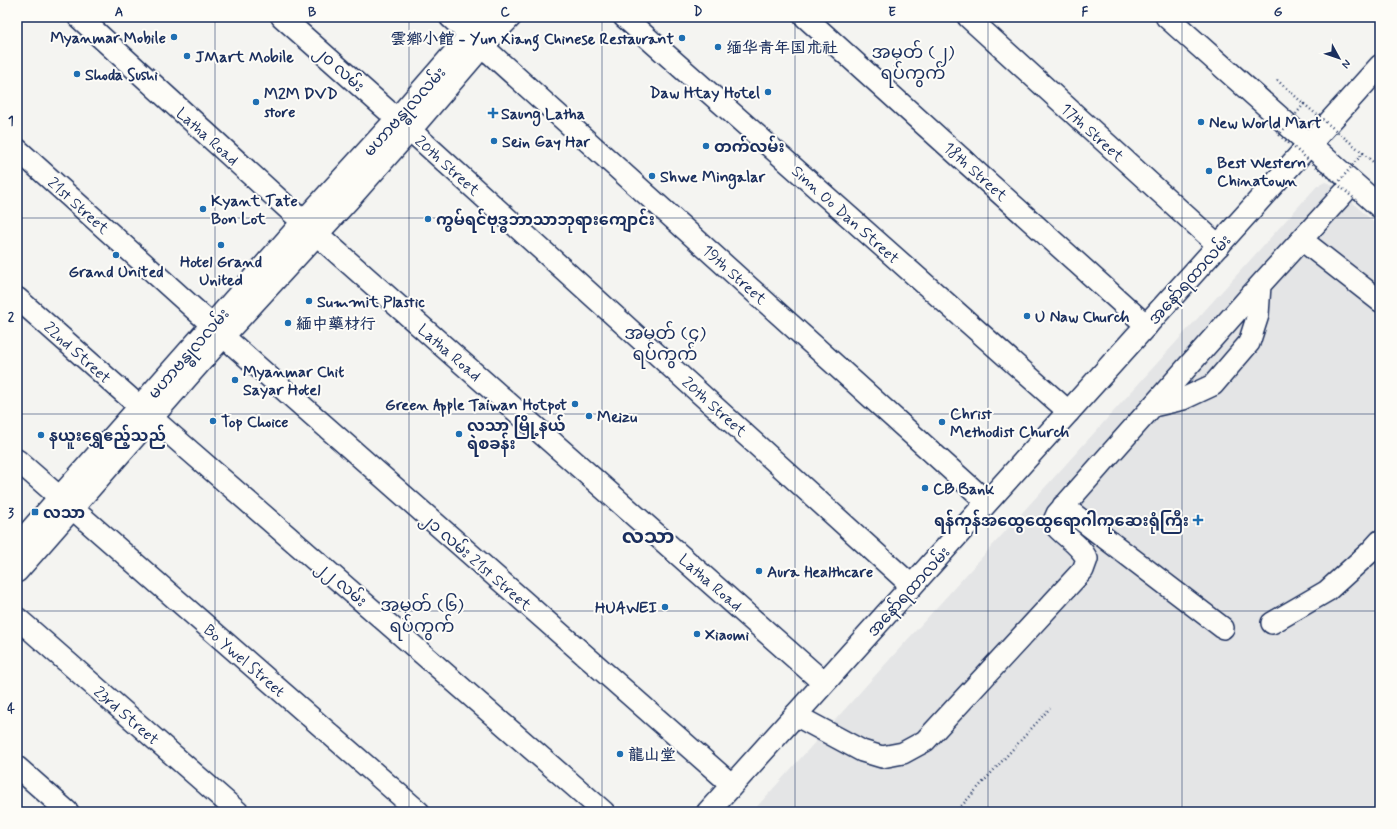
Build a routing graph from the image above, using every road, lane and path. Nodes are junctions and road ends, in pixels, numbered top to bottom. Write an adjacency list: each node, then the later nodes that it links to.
1 (79, 17): 21 (main road, Latha Road)
2 (282, 17): 14 (street, ၂၀ လမ်း)
3 (450, 17): 10 (street, 19th Street)
4 (488, 17): 10 (main road, မဟာဗန္ဓုလလမ်း)
5 (510, 17): 10 (main road)
6 (624, 17): 31 (street, Sinn Oo Dan Street)
7 (805, 17): 27 (street, 18th Street)
8 (968, 17): 23 (street, 17th Street)
9 (1167, 17): 15 (main road)
10 (476, 41): 14 (main road, မဟာဗန္ဓုလလမ်း); 33 (street, 19th Street)
11 (1380, 66): 15 (main road, အနော်ရထာလမ်း)
12 (1277, 80): 13 (path)
13 (1304, 104): 17 (path, bridge); 19 (path, bridge)
14 (404, 125): 21 (main road, မဟာဗန္ဓုလလမ်း); 39 (street, 20th Street)
15 (1311, 144): 19 (main road); 23 (main road, အနော်ရထာလမ်း)
16 (17, 149): 28 (street, 21st Street)
17 (1363, 153): 18 (path); 19 (path, bridge)
18 (1380, 168)
19 (1349, 189): 20 (main road); 22 (street)
20 (1380, 207)
21 (310, 228): 28 (main road, မဟာဗန္ဓုလလမ်း); 43 (main road, Latha Road)
22 (1302, 240): 24 (street); 26 (street)
23 (1219, 246): 27 (main road, အနော်ရထာလမ်း)
24 (1260, 285): 29 (street); 29 (street)
25 (17, 298): 30 (street, 22nd Street)
26 (1380, 301)
27 (1147, 326): 31 (main road, အနော်ရထာလမ်း)
28 (217, 331): 30 (main road, မဟာဗန္ဓုလလမ်း); 47 (street, ၂၁ လမ်း 21st Street)
29 (1152, 406): 35 (street)
30 (146, 412): 34 (main road, မဟာဗန္ဓုလလမ်း); 51 (street, ၂၂ လမ်း)
31 (1069, 412): 33 (main road, အနော်ရထာလမ်း)
32 (17, 460): 34 (street, Bo Ywel Street)
33 (987, 502): 39 (main road, အနော်ရထာလမ်း)
34 (65, 504): 37 (main road, မဟာဗန္ဓုလလမ်း); 38 (main road, မဟာဗန္ဓုလလမ်း); 50 (street, Bo Ywel Street)
35 (1063, 506): 42 (street); 45 (street)
36 (1380, 541): 41 (street)
37 (17, 546)
38 (17, 571)
39 (912, 586): 43 (main road, အနော်ရထာလမ်း)
40 (17, 618): 49 (street, 23rd Street)
41 (1272, 623)
42 (1223, 628)
43 (824, 683): 45 (main road, အနော်ရထာလမ်း)
44 (1050, 708): 53 (path)
45 (796, 715): 47 (main road, အနော်ရထာလမ်း)
46 (17, 767): 48 (street)
47 (732, 785): 52 (main road, အနော်ရထာလမ်း)
48 (68, 812)
49 (238, 812)
50 (419, 812)
51 (604, 812)
52 (708, 812)
53 (956, 812)

